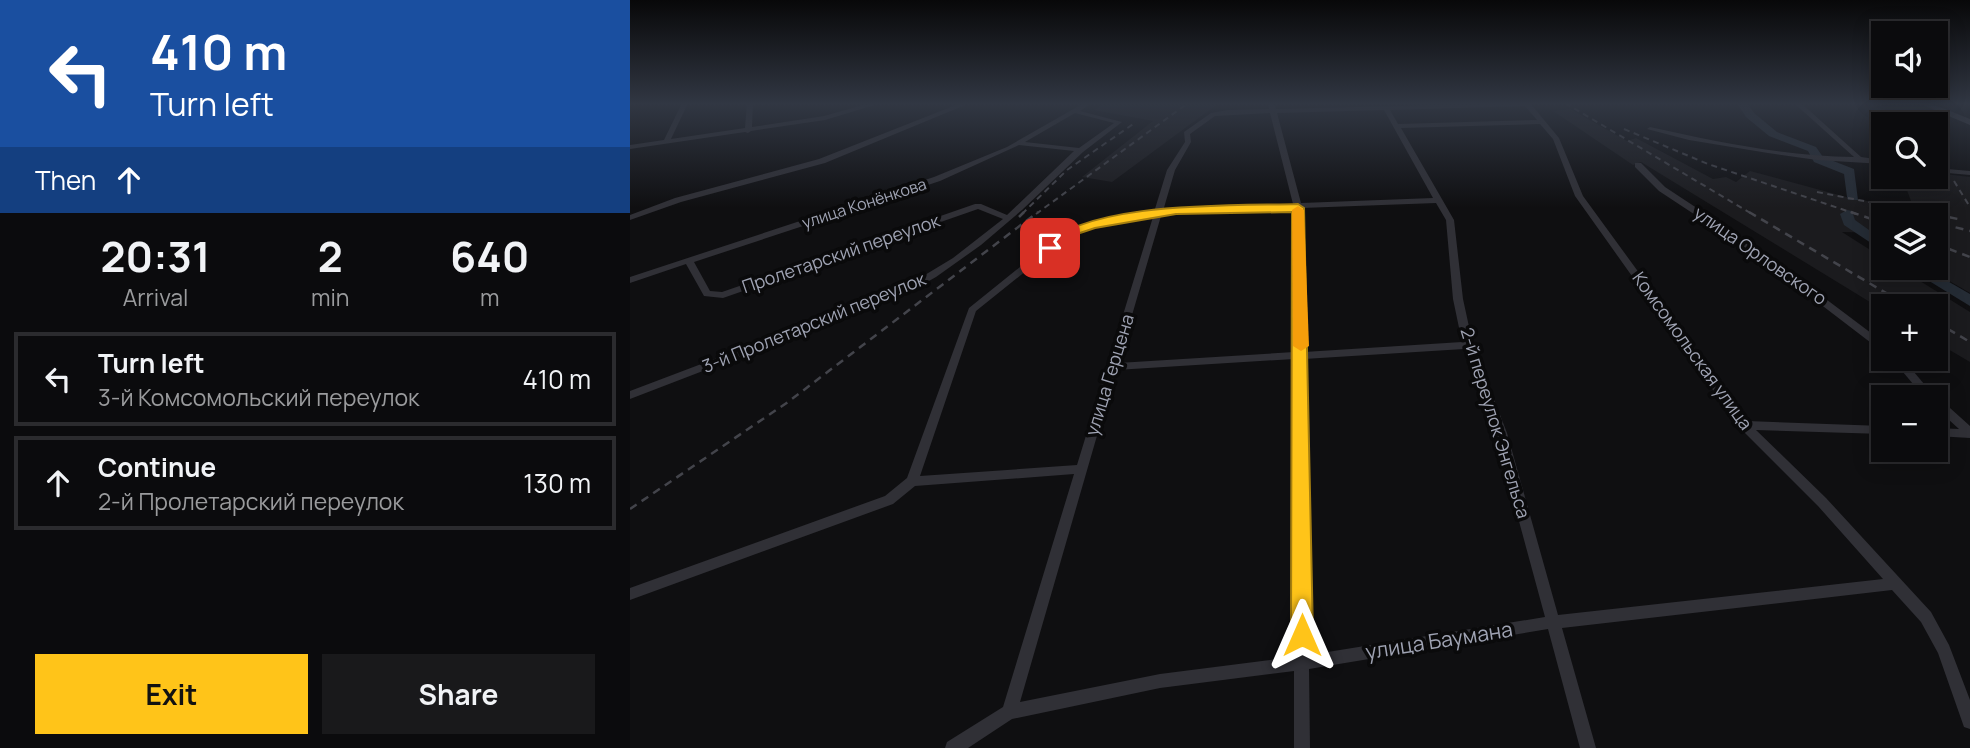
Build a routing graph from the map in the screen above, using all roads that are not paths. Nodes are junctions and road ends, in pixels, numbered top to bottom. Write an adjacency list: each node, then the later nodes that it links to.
1 (668, 138): 12 (street)
2 (697, 138): 12 (street)
3 (880, 138): 24 (street)
4 (1028, 138): 13 (street, улица Конёнкова)
5 (1097, 138): 15 (street, 3-й Пролетарский переулок)
6 (1187, 138): 23 (street, улица Герцена)
7 (1281, 138): 22 (street)
8 (1403, 138): 21 (street, 2-й переулок Энгельса)
9 (1553, 138): 36 (street, Комсомольская улица)
10 (1689, 138): 16 (street)
11 (1836, 138): 16 (street)
12 (666, 142): 14 (street)
13 (1019, 143): 15 (street); 26 (street, улица Конёнкова)
14 (630, 147)
15 (1080, 150): 25 (street, 3-й Пролетарский переулок)
16 (1858, 158): 17 (street)
17 (1871, 160)
18 (1638, 165): 28 (street, улица Орловского)
19 (1948, 171): 20 (street)
20 (1970, 173)
21 (1440, 200): 22 (street); 29 (street, 2-й переулок Энгельса)
22 (1298, 208): 23 (street); 30 (street)
23 (1157, 215): 31 (street, улица Герцена); 41 (street)
24 (630, 218)
25 (1008, 218): 26 (street, Пролетарский переулок); 34 (street, 3-й Пролетарский переулок)
26 (689, 261): 27 (street, улица Конёнкова)
27 (630, 280)
28 (1871, 338)
29 (1468, 345): 30 (street); 44 (street, 2-й переулок Энгельса)
30 (1301, 357): 31 (street); 45 (street)
31 (1113, 367): 40 (street, улица Герцена)
32 (1908, 371): 33 (street)
33 (1920, 385)
34 (630, 395)
35 (1948, 413): 39 (street)
36 (1744, 425): 37 (street); 42 (street, Комсомольская улица)
37 (1871, 430)
38 (1948, 432): 39 (street)
39 (1970, 433)
40 (1081, 470): 41 (street); 46 (street, улица Герцена)
41 (912, 481): 43 (street)
42 (1896, 583): 44 (street, улица Баумана); 47 (street, Комсомольская улица)
43 (630, 594)
44 (1553, 622): 45 (street, улица Баумана); 50 (street, 2-й переулок Энгельса)
45 (1302, 663): 46 (street, улица Баумана); 49 (street)
46 (1009, 712): 48 (street, улица Баумана)
47 (1970, 721)
48 (953, 748)
49 (1302, 748)
50 (1588, 748)

